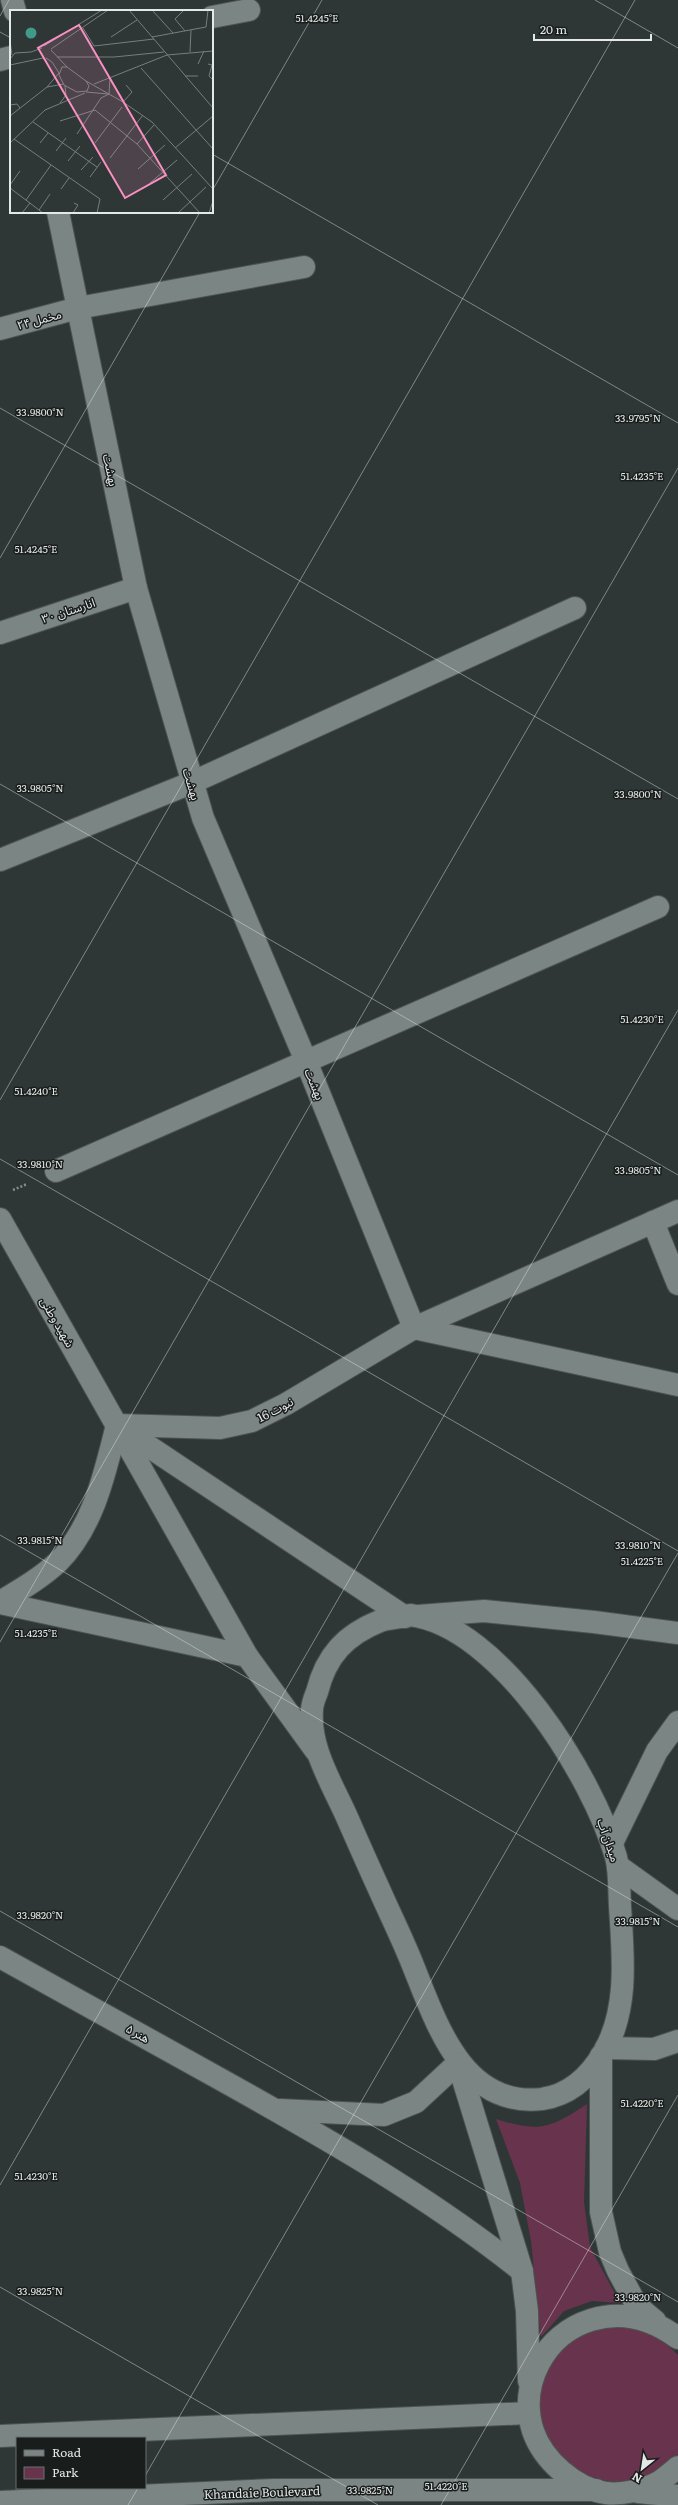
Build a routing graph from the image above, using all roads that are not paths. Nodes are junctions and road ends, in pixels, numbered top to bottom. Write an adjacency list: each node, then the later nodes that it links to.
1 (12, 0): 2 (street)
2 (15, 10)
3 (249, 10): 4 (street)
4 (213, 17)
5 (10, 58): 6 (street)
6 (0, 60)
7 (58, 213): 9 (street, بهشت)
8 (304, 267): 9 (street, مخمل ۲۴)
9 (78, 308): 10 (street, مخمل ۲۴); 11 (street, بهشت)
10 (0, 329)
11 (136, 588): 13 (street, انارستان ۳۰); 14 (street, بهشت)
12 (576, 608): 14 (street)
13 (0, 633)
14 (191, 783): 15 (street); 17 (street, بهشت)
15 (0, 860)
16 (658, 907): 17 (street)
17 (306, 1061): 18 (street); 23 (street, بهشت)
18 (56, 1170)
19 (678, 1211): 20 (street, نبوت 16)
20 (653, 1222): 22 (street); 23 (street, نبوت 16)
21 (1, 1223): 25 (street, شهید وطنی)
22 (678, 1284)
23 (414, 1328): 24 (street); 25 (street, نبوت 16)
24 (678, 1384)
25 (117, 1425): 26 (street); 27 (street); 29 (street, شهید وطنی)
26 (0, 1602): 29 (street)
27 (412, 1617): 28 (street); 31 (street, میدان آب); 32 (street, میدان آب)
28 (678, 1633)
29 (247, 1656): 31 (street, شهید وطنی)
30 (678, 1722): 32 (street)
31 (316, 1752): 38 (street, میدان آب)
32 (612, 1843): 33 (street, میدان آب)
33 (618, 1866): 34 (street); 37 (street, میدان آب)
34 (678, 1909)
35 (0, 1957): 39 (street, هنر ۵)
36 (678, 2041): 37 (street)
37 (604, 2052): 38 (street, میدان آب); 41 (street)
38 (458, 2063): 39 (street); 40 (street)
39 (275, 2110): 40 (street, هنر ۵)
40 (522, 2271): 42 (street)
41 (670, 2332): 42 (street)
42 (529, 2403): 43 (street); 45 (street)
43 (0, 2436)
44 (678, 2467): 46 (street)
45 (596, 2490): 46 (street); 48 (street, Khandaie Boulevard)
46 (633, 2491): 47 (street)
47 (678, 2496)
48 (0, 2502)

